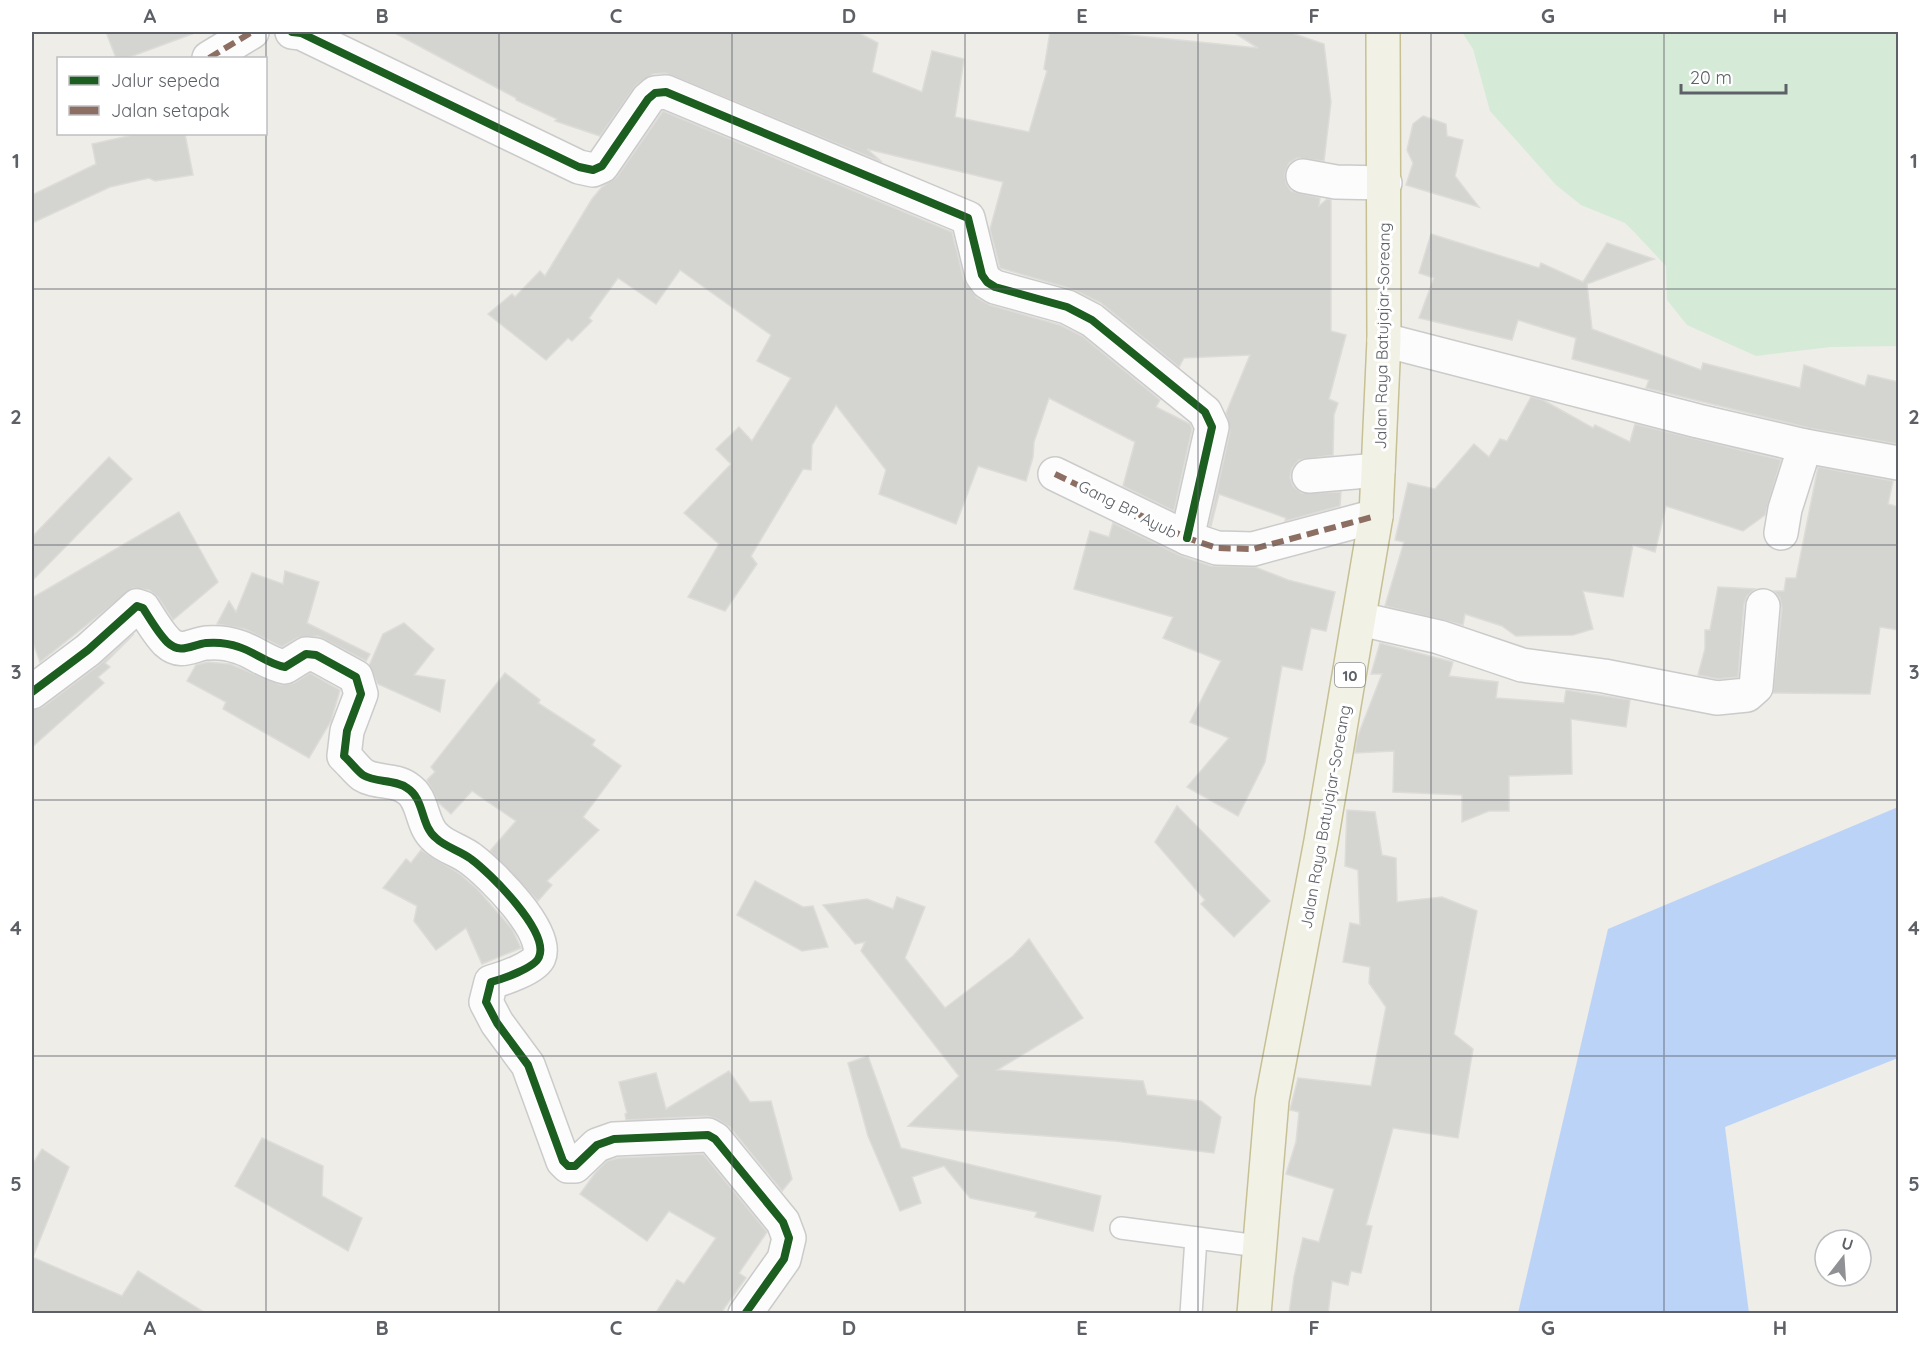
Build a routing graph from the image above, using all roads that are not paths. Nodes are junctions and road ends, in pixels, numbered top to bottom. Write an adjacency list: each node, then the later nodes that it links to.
1 (252, 32): 4 (street)
2 (292, 32): 15 (street)
3 (1383, 32): 6 (highway, Jalan Raya Batujajar-Soreang / 10)
4 (211, 57)
5 (1303, 176): 6 (street)
6 (1385, 183): 7 (highway, Jalan Raya Batujajar-Soreang / 10)
7 (1384, 340): 8 (street); 10 (highway, Jalan Raya Batujajar-Soreang / 10)
8 (1805, 446): 9 (street); 14 (street)
9 (1899, 463)
10 (1378, 470): 12 (street); 13 (highway, Jalan Raya Batujajar-Soreang / 10)
11 (1055, 474): 15 (street, Gang BP. Ayub)
12 (1309, 476)
13 (1376, 516): 15 (street, Gang BP. Ayub); 17 (highway, Jalan Raya Batujajar-Soreang / 10)
14 (1781, 533)
15 (1187, 538)
16 (1763, 606): 17 (street)
17 (1360, 619): 21 (highway, Jalan Raya Batujajar-Soreang / 10)
18 (32, 692): 22 (street)
19 (1121, 1228): 20 (lane)
20 (1196, 1238): 21 (lane); 23 (lane)
21 (1258, 1246): 24 (highway, Jalan Raya Batujajar-Soreang / 10)
22 (745, 1314)
23 (1191, 1314)
24 (1254, 1314)

